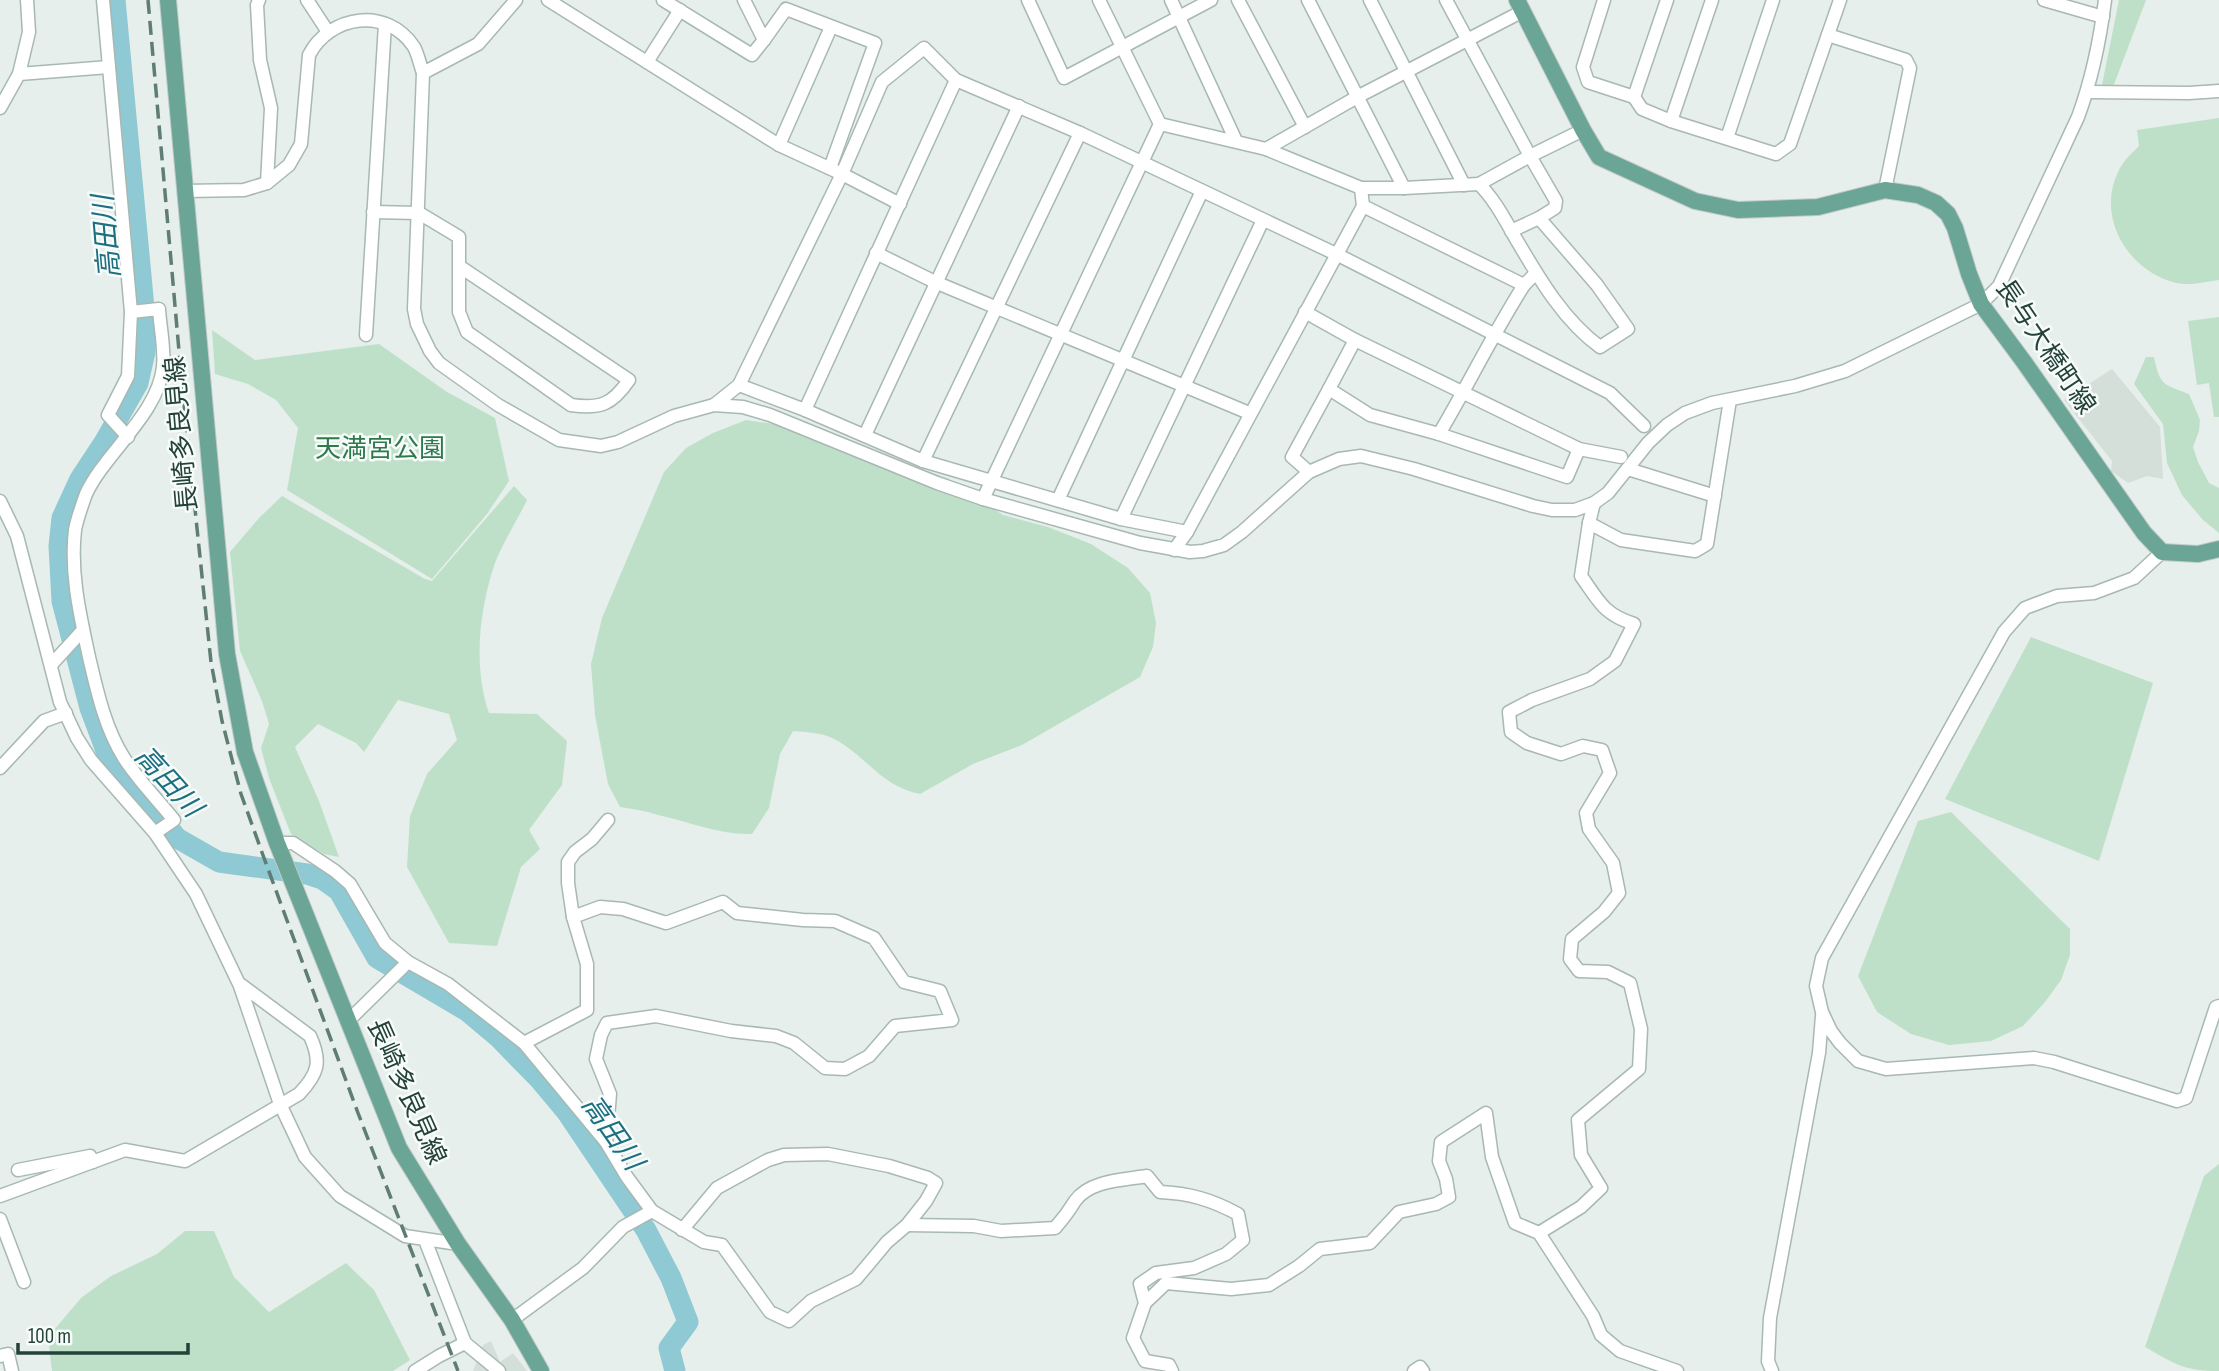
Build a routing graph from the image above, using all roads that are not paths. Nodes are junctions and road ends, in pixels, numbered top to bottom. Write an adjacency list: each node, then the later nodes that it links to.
1 (27, 0): 41 (street)
2 (103, 0): 38 (street)
3 (168, 0): 68 (main road, 長崎多良見線)
4 (259, 0): 62 (street)
5 (307, 0): 32 (street)
6 (516, 0): 40 (street)
7 (663, 0): 27 (street)
8 (744, 0): 34 (street)
9 (1028, 0): 36 (street)
10 (1099, 0): 36 (street)
11 (1171, 0): 28 (street)
12 (1211, 0): 28 (street)
13 (1238, 0): 51 (street)
14 (1308, 0): 45 (street)
15 (1370, 0): 39 (street)
16 (1446, 0): 35 (street)
17 (1590, 0): 25 (street)
18 (1667, 0): 46 (street)
19 (1712, 0): 49 (street)
20 (1773, 0): 54 (street)
21 (1840, 0): 33 (street)
22 (2044, 0): 29 (street)
23 (2105, 0): 29 (street)
24 (551, 1): 37 (street)
25 (1603, 2): 46 (street)
26 (1520, 5): 35 (street); 52 (main road, 長与大橋町線)
27 (680, 10): 34 (street); 37 (street)
28 (1180, 17): 36 (street); 55 (street)
29 (2103, 17): 44 (street)
30 (385, 23): 32 (street); 40 (street); 72 (street)
31 (831, 27): 34 (street); 56 (street); 60 (street)
32 (328, 32): 62 (street)
33 (1828, 34): 54 (street); 67 (street)
34 (764, 40)
35 (1467, 41): 39 (street); 58 (street)
36 (1122, 46): 50 (street)
37 (647, 62): 56 (street)
38 (109, 67): 41 (street); 85 (street)
39 (1407, 72): 45 (street); 64 (street)
40 (424, 73): 73 (street)
41 (19, 74): 48 (street)
42 (956, 80): 47 (street); 61 (street); 70 (street)
43 (2219, 91): 44 (street)
44 (2088, 92): 83 (street)
45 (1359, 96): 51 (street); 66 (street)
46 (1634, 97): 49 (street)
47 (1019, 106): 53 (street); 81 (street)
48 (0, 107)
49 (1671, 121): 54 (street)
50 (1160, 124): 55 (street); 59 (street)
51 (1305, 127): 57 (street)
52 (1583, 130): 58 (street); 67 (main road, 長与大橋町線)
53 (1080, 133): 59 (street); 84 (street)
54 (1727, 138)
55 (1236, 141): 57 (street)
56 (779, 145): 60 (street)
57 (1266, 149): 65 (street)
58 (1530, 156): 63 (street); 74 (street)
59 (1141, 162): 69 (street); 88 (street)
60 (830, 168): 61 (street)
61 (842, 174): 70 (street); 92 (street)
62 (267, 183): 68 (street)
63 (1479, 184): 64 (street); 76 (street)
64 (1464, 185): 66 (street)
65 (1362, 188): 66 (street); 71 (street)
66 (1404, 188)
67 (1885, 190): 83 (main road, 長与大橋町線)
68 (185, 191): 127 (main road, 長崎多良見線)
69 (1202, 191): 75 (street); 91 (street)
70 (900, 204): 77 (street)
71 (1363, 206): 78 (street); 82 (street)
72 (373, 212): 73 (street); 87 (street)
73 (419, 213): 79 (street); 97 (street)
74 (1539, 218): 76 (street); 80 (street)
75 (1263, 220): 78 (street); 93 (street)
76 (1511, 231): 80 (street)
77 (876, 253): 81 (street); 98 (street)
78 (1336, 254): 86 (street); 89 (street)
79 (459, 266): 79 (street)
80 (1536, 272): 82 (street)
81 (935, 282): 84 (street); 102 (street)
82 (1524, 285): 89 (street)
83 (1981, 304): 96 (street); 120 (main road, 長与大橋町線)
84 (996, 308): 88 (street); 106 (street)
85 (131, 312): 103 (street); 103 (street)
86 (1305, 312): 90 (street); 99 (street)
87 (366, 335)
88 (1061, 335): 91 (street); 109 (street)
89 (1493, 335): 95 (street); 100 (street)
90 (1355, 340): 94 (street); 95 (street)
91 (1123, 360): 93 (street); 112 (street)
92 (739, 384): 97 (street); 98 (street)
93 (1186, 385): 99 (street); 115 (street)
94 (1329, 389): 101 (street); 108 (street)
95 (1463, 393): 101 (street); 104 (street)
96 (1730, 400): 107 (street); 110 (street)
97 (714, 405): 111 (street)
98 (805, 410): 102 (street)
99 (1249, 413): 117 (street)
100 (1644, 426)
101 (1439, 434): 104 (street)
102 (865, 435): 106 (street)
103 (128, 437): 121 (street)
104 (1579, 449): 105 (street)
105 (1621, 457)
106 (923, 461): 109 (street)
107 (1628, 469): 110 (street); 113 (street)
108 (1309, 472): 113 (street); 119 (street)
109 (992, 480): 111 (street); 112 (street)
110 (1715, 496): 116 (street)
111 (983, 499): 119 (street)
112 (1058, 500): 115 (street)
113 (1594, 503): 116 (street)
114 (0, 504): 122 (street)
115 (1121, 519): 117 (street)
116 (1589, 523): 144 (street)
117 (1187, 532): 119 (street)
118 (2219, 549): 120 (main road)
119 (1174, 550)
120 (2162, 552): 132 (street)
121 (83, 630): 122 (street); 126 (street)
122 (51, 666): 123 (street)
123 (66, 713): 124 (street); 126 (street)
124 (0, 768)
125 (608, 820): 128 (street)
126 (157, 832): 130 (street)
127 (280, 849): 129 (street); 133 (main road, 長崎多良見線)
128 (573, 917): 134 (street); 136 (street)
129 (408, 961): 133 (street); 134 (street)
130 (239, 984): 135 (street); 135 (street)
131 (2219, 1006): 132 (street)
132 (1822, 1012): 160 (street)
133 (348, 1021): 146 (main road, 長崎多良見線)
134 (524, 1044): 136 (street)
135 (280, 1104): 137 (street); 145 (street)
136 (606, 1142): 140 (street)
137 (93, 1162): 138 (street); 139 (street)
138 (19, 1170)
139 (0, 1196)
140 (649, 1212): 143 (street); 149 (street)
141 (0, 1219): 147 (street)
142 (907, 1225): 143 (street); 143 (street); 148 (street)
143 (682, 1230)
144 (1539, 1233): 148 (street); 159 (street)
145 (425, 1240): 146 (street); 150 (street)
146 (458, 1244): 149 (main road, 長崎多良見線)
147 (24, 1282)
148 (1145, 1303): 156 (street)
149 (512, 1320): 155 (main road, 長崎多良見線)
150 (465, 1343): 153 (street); 154 (street)
151 (0, 1356): 152 (street)
152 (12, 1371)
153 (415, 1371)
154 (499, 1371)
155 (541, 1371)
156 (1172, 1371)
157 (1414, 1371): 158 (street)
158 (1423, 1371)
159 (1677, 1371)
160 (1772, 1371)

